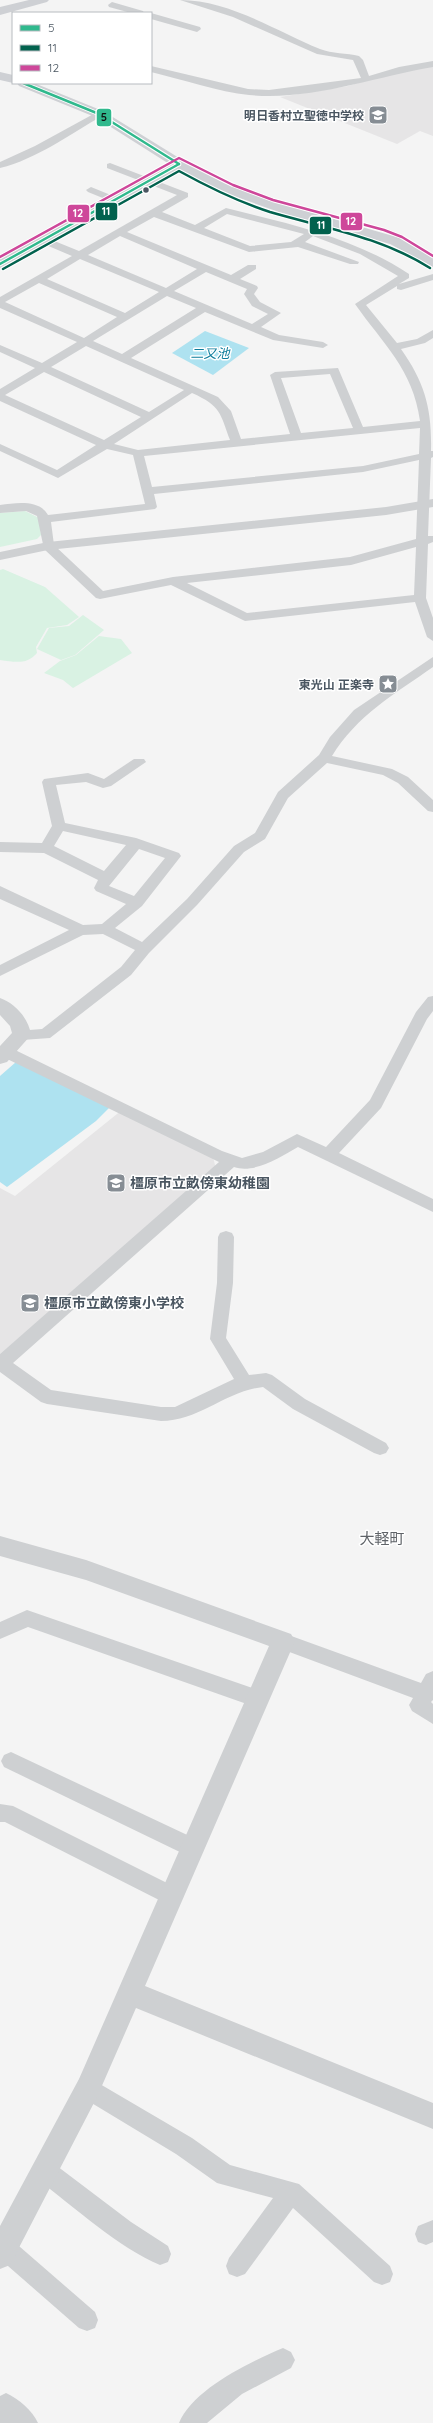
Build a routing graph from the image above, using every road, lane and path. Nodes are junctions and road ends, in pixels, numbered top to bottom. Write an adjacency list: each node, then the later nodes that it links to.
1 (43, 0): 5 (main road)
2 (184, 0): 3 (street)
3 (206, 3): 11 (street)
4 (113, 5): 6 (street)
5 (0, 11)
6 (137, 12)
7 (152, 16): 8 (street)
8 (197, 29)
9 (433, 64): 11 (street)
10 (152, 69): 11 (street)
11 (366, 80)
12 (26, 84): 13 (main road)
13 (99, 114): 14 (main road); 15 (street)
14 (179, 164): 17 (street); 28 (main road)
15 (0, 165)
16 (110, 166): 17 (street)
17 (149, 181): 19 (street); 20 (street)
18 (91, 190): 19 (street)
19 (115, 200): 24 (street)
20 (154, 213): 21 (street); 22 (street)
21 (196, 229): 23 (street); 25 (street)
22 (120, 233): 26 (street); 31 (street)
23 (310, 234): 25 (street); 47 (street)
24 (43, 240): 26 (street); 29 (street)
25 (297, 243): 27 (street)
26 (80, 256): 33 (street); 36 (street)
27 (354, 262)
28 (433, 263)
29 (0, 264)
30 (252, 267): 34 (street)
31 (205, 268): 34 (street); 36 (street)
32 (433, 277): 35 (street)
33 (39, 279): 37 (street); 40 (street)
34 (232, 279): 41 (street)
35 (401, 287)
36 (167, 292): 39 (street); 40 (street)
37 (0, 301)
38 (0, 304): 43 (street)
39 (204, 308): 41 (street); 49 (street)
40 (125, 317): 43 (street)
41 (253, 328): 45 (street)
42 (433, 333): 44 (street)
43 (85, 341): 49 (street); 50 (street)
44 (421, 341): 46 (street); 47 (street)
45 (323, 345)
46 (433, 345)
47 (395, 347): 55 (street)
48 (0, 348): 50 (street)
49 (123, 358): 51 (street)
50 (43, 368): 52 (street); 54 (street)
51 (192, 389): 54 (street); 58 (street)
52 (0, 394)
53 (0, 397): 59 (street)
54 (149, 416): 59 (street)
55 (426, 424): 56 (street); 62 (street)
56 (359, 430): 57 (street); 57 (street)
57 (296, 436): 58 (street)
58 (236, 442): 61 (street)
59 (105, 445): 60 (street); 61 (street)
60 (0, 447)
61 (138, 453): 63 (street)
62 (428, 456): 63 (street); 64 (street)
63 (147, 490): 66 (street)
64 (428, 504): 67 (street); 68 (street)
65 (0, 509): 66 (street)
66 (45, 519): 68 (street)
67 (428, 540): 70 (street); 71 (street)
68 (48, 546): 69 (street); 70 (street)
69 (0, 556)
70 (173, 581): 71 (street)
71 (420, 598): 72 (street)
72 (433, 637)
73 (431, 664): 74 (street)
74 (324, 758): 76 (street); 86 (street)
75 (139, 762): 77 (street)
76 (433, 808)
77 (59, 826): 78 (street); 80 (street)
78 (136, 843): 81 (street); 83 (street)
79 (0, 847): 80 (street)
80 (46, 848): 81 (street)
81 (106, 878): 83 (street)
82 (0, 893): 85 (street)
83 (137, 903): 84 (street)
84 (105, 929): 85 (street); 86 (street)
85 (81, 930): 87 (street)
86 (144, 949): 90 (street)
87 (0, 971)
88 (433, 1001): 92 (street)
89 (0, 1005): 90 (street)
90 (22, 1035): 91 (street)
91 (3, 1055): 93 (street)
92 (330, 1154): 93 (street); 94 (street)
93 (232, 1160): 96 (street)
94 (433, 1206)
95 (226, 1238): 97 (street)
96 (1, 1363): 97 (street)
97 (245, 1382): 98 (street)
98 (380, 1448)
99 (0, 1546): 101 (street)
100 (0, 1631): 103 (street)
101 (283, 1641): 102 (street); 103 (street)
102 (429, 1687): 104 (street)
103 (258, 1699): 107 (street)
104 (433, 1715)
105 (11, 1761): 107 (street)
106 (0, 1813): 108 (street)
107 (193, 1848): 108 (street)
108 (172, 1896): 109 (street)
109 (130, 1993): 110 (street); 111 (street)
110 (88, 2088): 112 (street); 113 (street)
111 (433, 2116)
112 (45, 2171): 114 (street); 115 (street)
113 (291, 2192): 116 (street); 117 (street)
114 (2, 2252): 118 (street)
115 (160, 2254)
116 (237, 2266)
117 (382, 2274)
118 (87, 2320)
119 (283, 2360): 122 (street)
120 (0, 2414): 121 (street)
121 (26, 2423)
122 (191, 2423)

